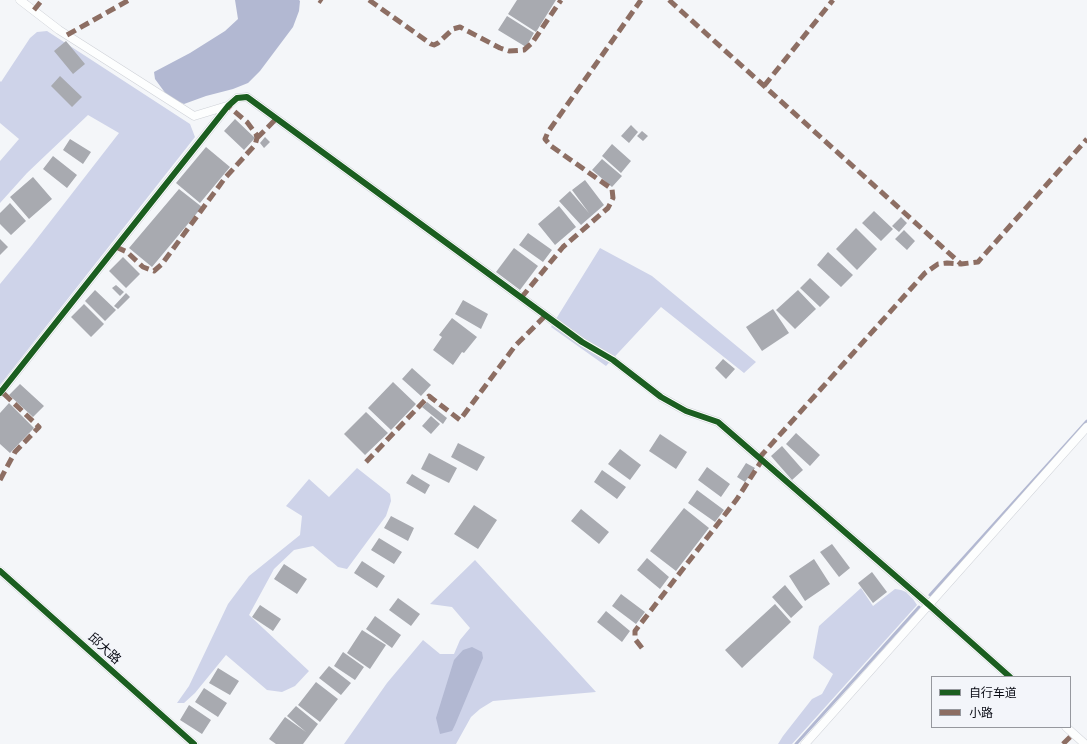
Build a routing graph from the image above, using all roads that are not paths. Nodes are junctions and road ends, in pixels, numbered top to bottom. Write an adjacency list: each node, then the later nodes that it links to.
1 (20, 0): 2 (street)
2 (228, 106): 3 (street); 6 (street)
3 (0, 393)
4 (1087, 428): 6 (street)
5 (0, 571): 9 (street, 邱大路)
6 (929, 605): 7 (street); 10 (street)
7 (1009, 676)
8 (1067, 728): 11 (street)
9 (194, 744)
10 (805, 744)
11 (1084, 744)

